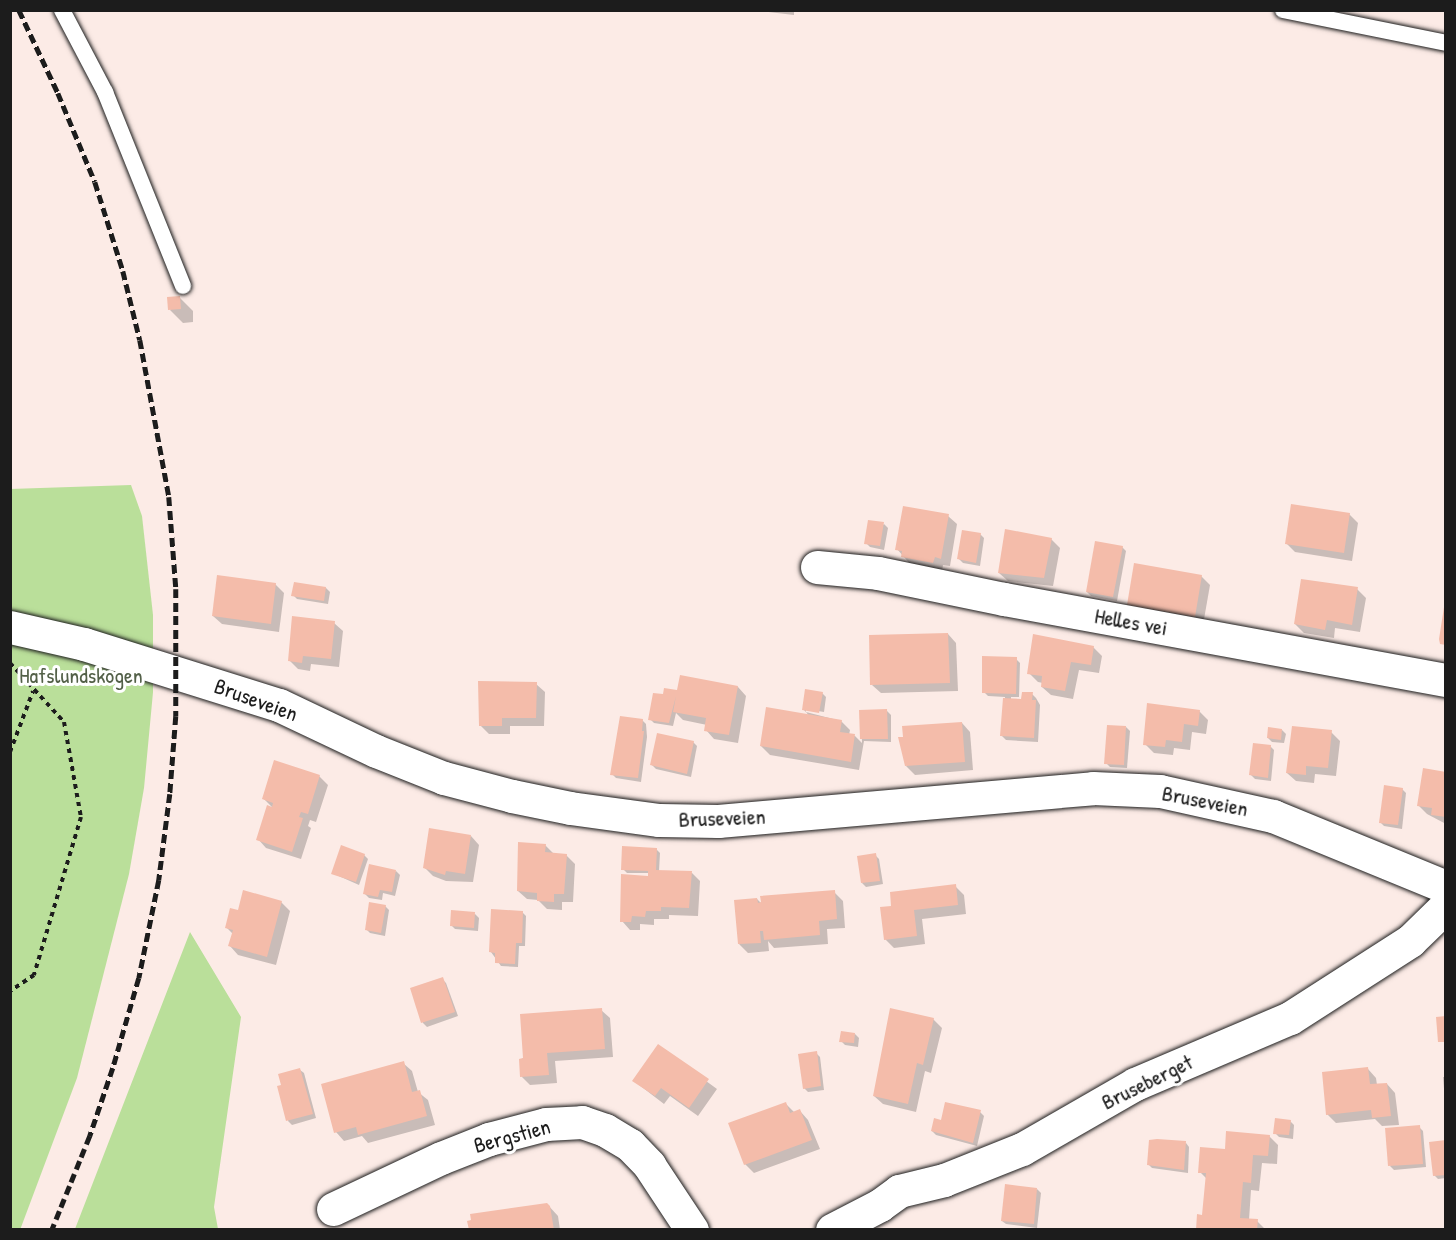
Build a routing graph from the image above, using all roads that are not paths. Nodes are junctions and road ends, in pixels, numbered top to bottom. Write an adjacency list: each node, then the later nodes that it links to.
1 (62, 10): 4 (lane)
2 (1282, 10): 3 (lane)
3 (1446, 43)
4 (183, 286)
5 (817, 567): 7 (street, Helles vei)
6 (10, 627): 8 (street, Bruseveien)
7 (1446, 680)
8 (1446, 888)
9 (1446, 906): 12 (street, Bruseberget)
10 (333, 1209): 11 (street, Bergstien)
11 (692, 1230)
12 (832, 1230)

